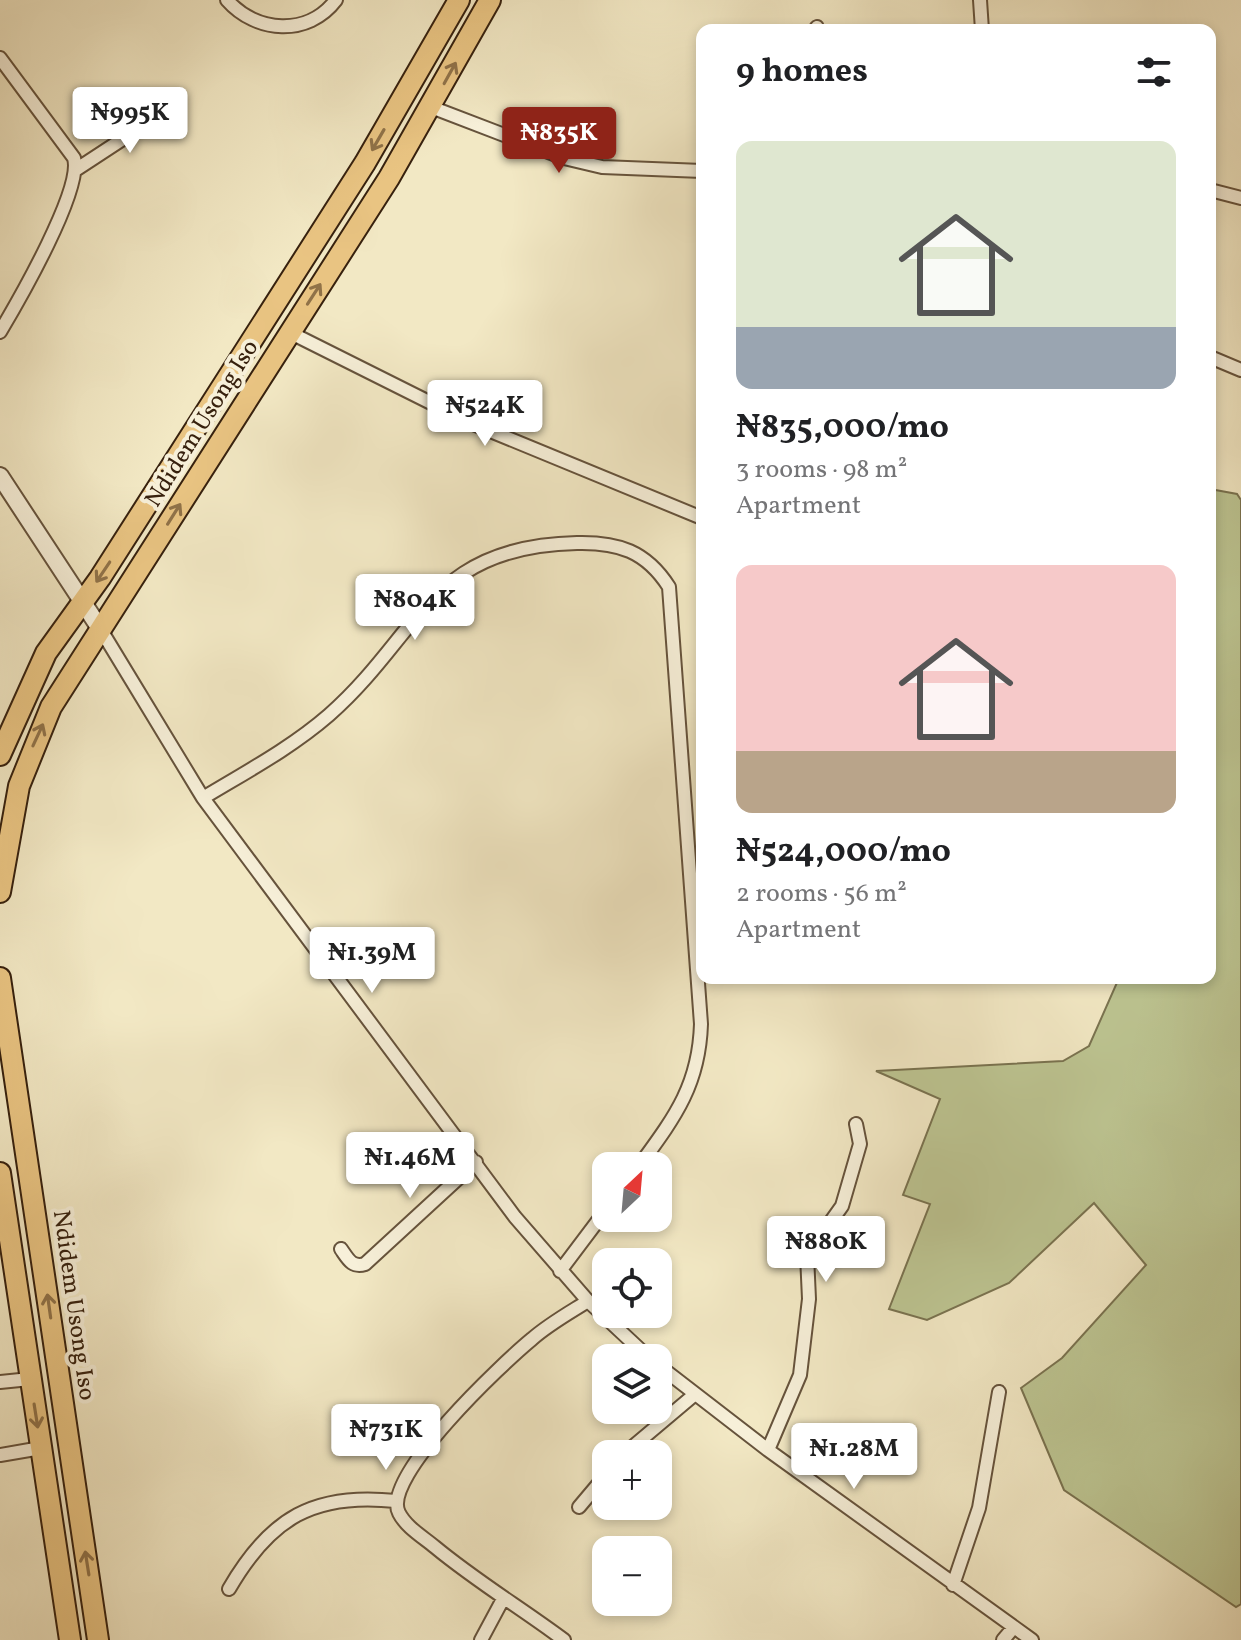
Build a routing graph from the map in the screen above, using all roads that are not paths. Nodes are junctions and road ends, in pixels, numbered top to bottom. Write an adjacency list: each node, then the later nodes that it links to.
1 (227, 0): 7 (street)
2 (246, 0): 7 (street)
3 (336, 0): 7 (street)
4 (459, 0): 22 (highway, Ndidem Usong Iso, one-way to 22)
5 (490, 0): 10 (highway, Ndidem Usong Iso, one-way to 5)
6 (980, 0): 8 (street)
7 (239, 13)
8 (982, 24)
9 (0, 58): 12 (street)
10 (431, 107): 13 (street); 17 (highway, Ndidem Usong Iso, one-way to 10)
11 (164, 112): 12 (street)
12 (77, 169): 16 (street)
13 (696, 171)
14 (1216, 192): 15 (street)
15 (1241, 198)
16 (0, 332)
17 (289, 332): 21 (street); 23 (highway, Ndidem Usong Iso, one-way to 17)
18 (1216, 360): 19 (street)
19 (1241, 370)
20 (0, 476): 22 (street)
21 (696, 516)
22 (81, 601): 23 (street); 24 (highway, Ndidem Usong Iso)
23 (101, 630): 25 (street); 26 (highway, Ndidem Usong Iso, one-way to 23)
24 (0, 755)
25 (203, 798): 27 (street); 32 (street)
26 (0, 892)
27 (696, 956)
28 (0, 978): 56 (highway, Ndidem Usong Iso, one-way to 28)
29 (698, 984): 31 (street)
30 (856, 1124): 46 (street)
31 (649, 1152)
32 (476, 1162): 35 (street); 36 (street)
33 (0, 1173): 40 (highway)
34 (592, 1229): 36 (street)
35 (341, 1249)
36 (560, 1271): 37 (street)
37 (588, 1301): 38 (street); 49 (street)
38 (634, 1344)
39 (672, 1377): 43 (street)
40 (30, 1379): 41 (street); 45 (highway, one-way to 45)
41 (0, 1382)
42 (999, 1392): 51 (street)
43 (694, 1395): 44 (street); 46 (street)
44 (641, 1440)
45 (41, 1448): 47 (street); 55 (highway)
46 (768, 1450): 51 (street)
47 (0, 1455)
48 (592, 1492): 50 (street)
49 (396, 1501): 52 (street); 53 (street)
50 (579, 1507)
51 (953, 1585): 54 (street)
52 (229, 1589)
53 (503, 1599): 57 (street); 58 (street)
54 (1014, 1627): 59 (street); 60 (street)
55 (70, 1640)
56 (98, 1640)
57 (481, 1640)
58 (564, 1640)
59 (1003, 1640)
60 (1032, 1640)

